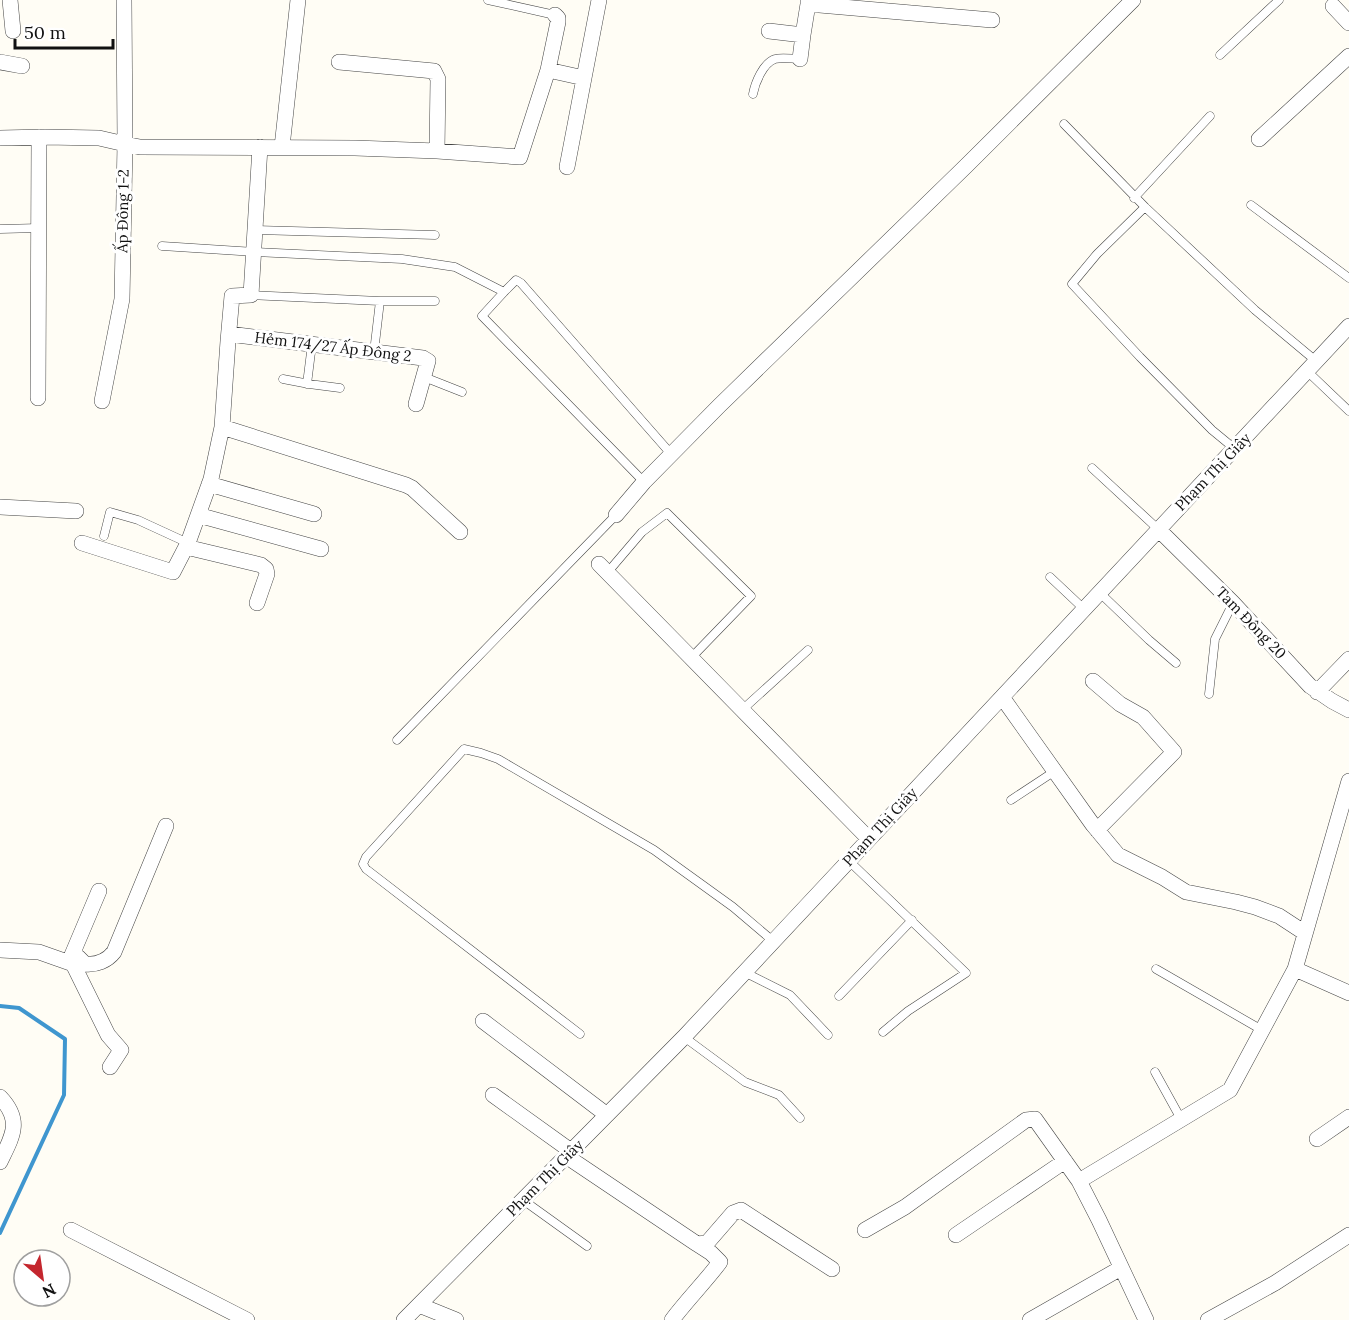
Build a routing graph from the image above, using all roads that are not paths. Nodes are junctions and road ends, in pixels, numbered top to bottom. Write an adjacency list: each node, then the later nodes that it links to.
1 (10, 0): 13 (street)
2 (124, 0): 30 (street, Ấp Đông 1-2)
3 (298, 0): 32 (street)
4 (488, 0): 10 (lane)
5 (599, 0): 23 (street)
6 (1133, 0): 65 (street)
7 (1279, 0): 16 (lane)
8 (808, 2): 11 (street); 15 (street)
9 (1333, 6): 12 (street)
10 (555, 15): 22 (street)
11 (992, 20)
12 (1349, 23)
13 (14, 31)
14 (769, 31): 15 (street)
15 (803, 35): 18 (street)
16 (1220, 55)
17 (1349, 56): 29 (street)
18 (800, 59): 24 (lane)
19 (0, 62): 21 (street)
20 (339, 62): 33 (street)
21 (22, 66)
22 (548, 70): 23 (street); 33 (street)
23 (584, 78): 34 (street)
24 (753, 94)
25 (1210, 116): 35 (lane)
26 (1064, 124): 35 (lane)
27 (39, 137): 28 (street); 30 (street); 38 (street)
28 (0, 138)
29 (1259, 139)
30 (124, 144): 31 (street); 60 (street, Ấp Đông 1-2)
31 (260, 147): 32 (street); 40 (street)
32 (282, 147): 33 (street)
33 (437, 151)
34 (567, 167)
35 (1134, 198): 37 (lane)
36 (1251, 205): 44 (lane)
37 (1145, 207): 53 (lane); 64 (lane)
38 (39, 228): 39 (lane); 59 (street)
39 (0, 229)
40 (256, 230): 41 (lane); 43 (street)
41 (435, 235)
42 (162, 246): 43 (lane)
43 (255, 252): 45 (lane); 46 (street)
44 (1349, 278)
45 (504, 292): 65 (lane); 67 (lane)
46 (251, 295): 47 (lane); 49 (street)
47 (380, 301): 48 (lane); 52 (lane)
48 (435, 302)
49 (229, 334): 51 (street, Hẻm 174/27 Ấp Đông 2); 63 (street)
50 (1346, 334): 53 (street, Phạm Thị Giây)
51 (312, 344): 52 (street, Hẻm 174/27 Ấp Đông 2); 56 (lane)
52 (374, 352): 54 (street, Hẻm 174/27 Ấp Đông 2)
53 (1311, 366): 62 (lane); 64 (street, Phạm Thị Giây)
54 (424, 377): 58 (lane); 61 (street, Hẻm 174/27 Ấp Đông 2)
55 (283, 379): 56 (lane)
56 (307, 384): 57 (lane)
57 (340, 388)
58 (462, 392)
59 (38, 398)
60 (102, 401)
61 (416, 404)
62 (1349, 411)
63 (222, 426): 68 (street); 75 (street)
64 (1235, 449): 74 (street, Phạm Thị Giây)
65 (672, 455): 67 (street)
66 (1092, 468): 74 (lane)
67 (644, 482): 73 (street)
68 (209, 484): 71 (street); 72 (street)
69 (0, 507): 70 (street)
70 (76, 511)
71 (314, 514)
72 (198, 515): 78 (street); 79 (street)
73 (616, 515): 96 (lane)
74 (1158, 529): 82 (street, Phạm Thị Giây); 84 (street, Tam Đông 20)
75 (460, 532)
76 (104, 536): 78 (lane)
77 (82, 543): 78 (street)
78 (187, 545): 83 (street)
79 (321, 549)
80 (603, 568): 87 (street); 87 (lane)
81 (1050, 577): 85 (lane)
82 (1100, 593): 85 (street, Phạm Thị Giây); 89 (lane)
83 (257, 603)
84 (1233, 603): 91 (street, Tam Đông 20); 92 (lane)
85 (1084, 609): 93 (street, Phạm Thị Giây)
86 (808, 650): 94 (lane)
87 (691, 658): 94 (street)
88 (1349, 659): 91 (street)
89 (1176, 663)
90 (1093, 681): 101 (street)
91 (1317, 692): 95 (street, Tam Đông 20)
92 (1209, 694)
93 (1002, 697): 97 (street); 102 (street, Phạm Thị Giây)
94 (742, 710): 102 (street)
95 (1349, 710)
96 (397, 740)
97 (1055, 771): 99 (lane); 101 (street)
98 (1349, 782): 106 (street)
99 (1011, 800)
100 (166, 826): 109 (street)
101 (1097, 830): 106 (street)
102 (869, 839): 103 (street, Phạm Thị Giây)
103 (849, 861): 105 (lane); 107 (street, Phạm Thị Giây)
104 (99, 891): 109 (street)
105 (912, 920): 114 (lane); 117 (lane)
106 (1305, 933): 111 (street)
107 (773, 941): 112 (street, Phạm Thị Giây); 118 (lane)
108 (0, 950): 109 (street)
109 (71, 963): 121 (street)
110 (1156, 969): 116 (lane)
111 (1295, 969): 113 (street); 116 (street)
112 (744, 972): 119 (lane); 120 (street, Phạm Thị Giây)
113 (1349, 993)
114 (839, 996)
115 (483, 1021): 125 (street)
116 (1262, 1030): 128 (street)
117 (883, 1032)
118 (580, 1034)
119 (828, 1035)
120 (684, 1037): 125 (street, Phạm Thị Giây); 127 (lane)
121 (110, 1067)
122 (1155, 1072): 128 (lane)
123 (493, 1095): 130 (street)
124 (0, 1097): 132 (street)
125 (607, 1115): 130 (street, Phạm Thị Giây)
126 (1349, 1117): 129 (street)
127 (800, 1118)
128 (1181, 1119): 133 (street)
129 (1317, 1139)
130 (569, 1153): 134 (street, Phạm Thị Giây); 139 (street)
131 (1065, 1161): 133 (street); 136 (street); 137 (street)
132 (0, 1162)
133 (1079, 1181): 141 (street)
134 (523, 1200): 140 (lane); 143 (street, Phạm Thị Giây)
135 (71, 1230): 144 (street)
136 (865, 1230)
137 (956, 1235)
138 (1349, 1235): 150 (street)
139 (697, 1244): 142 (street); 147 (street)
140 (586, 1246)
141 (1121, 1268): 148 (street); 149 (street)
142 (832, 1269)
143 (419, 1305): 145 (street, Phạm Thị Giây); 146 (street)
144 (248, 1320)
145 (404, 1320)
146 (456, 1320)
147 (672, 1320)
148 (1030, 1320)
149 (1146, 1320)
150 (1208, 1320)

